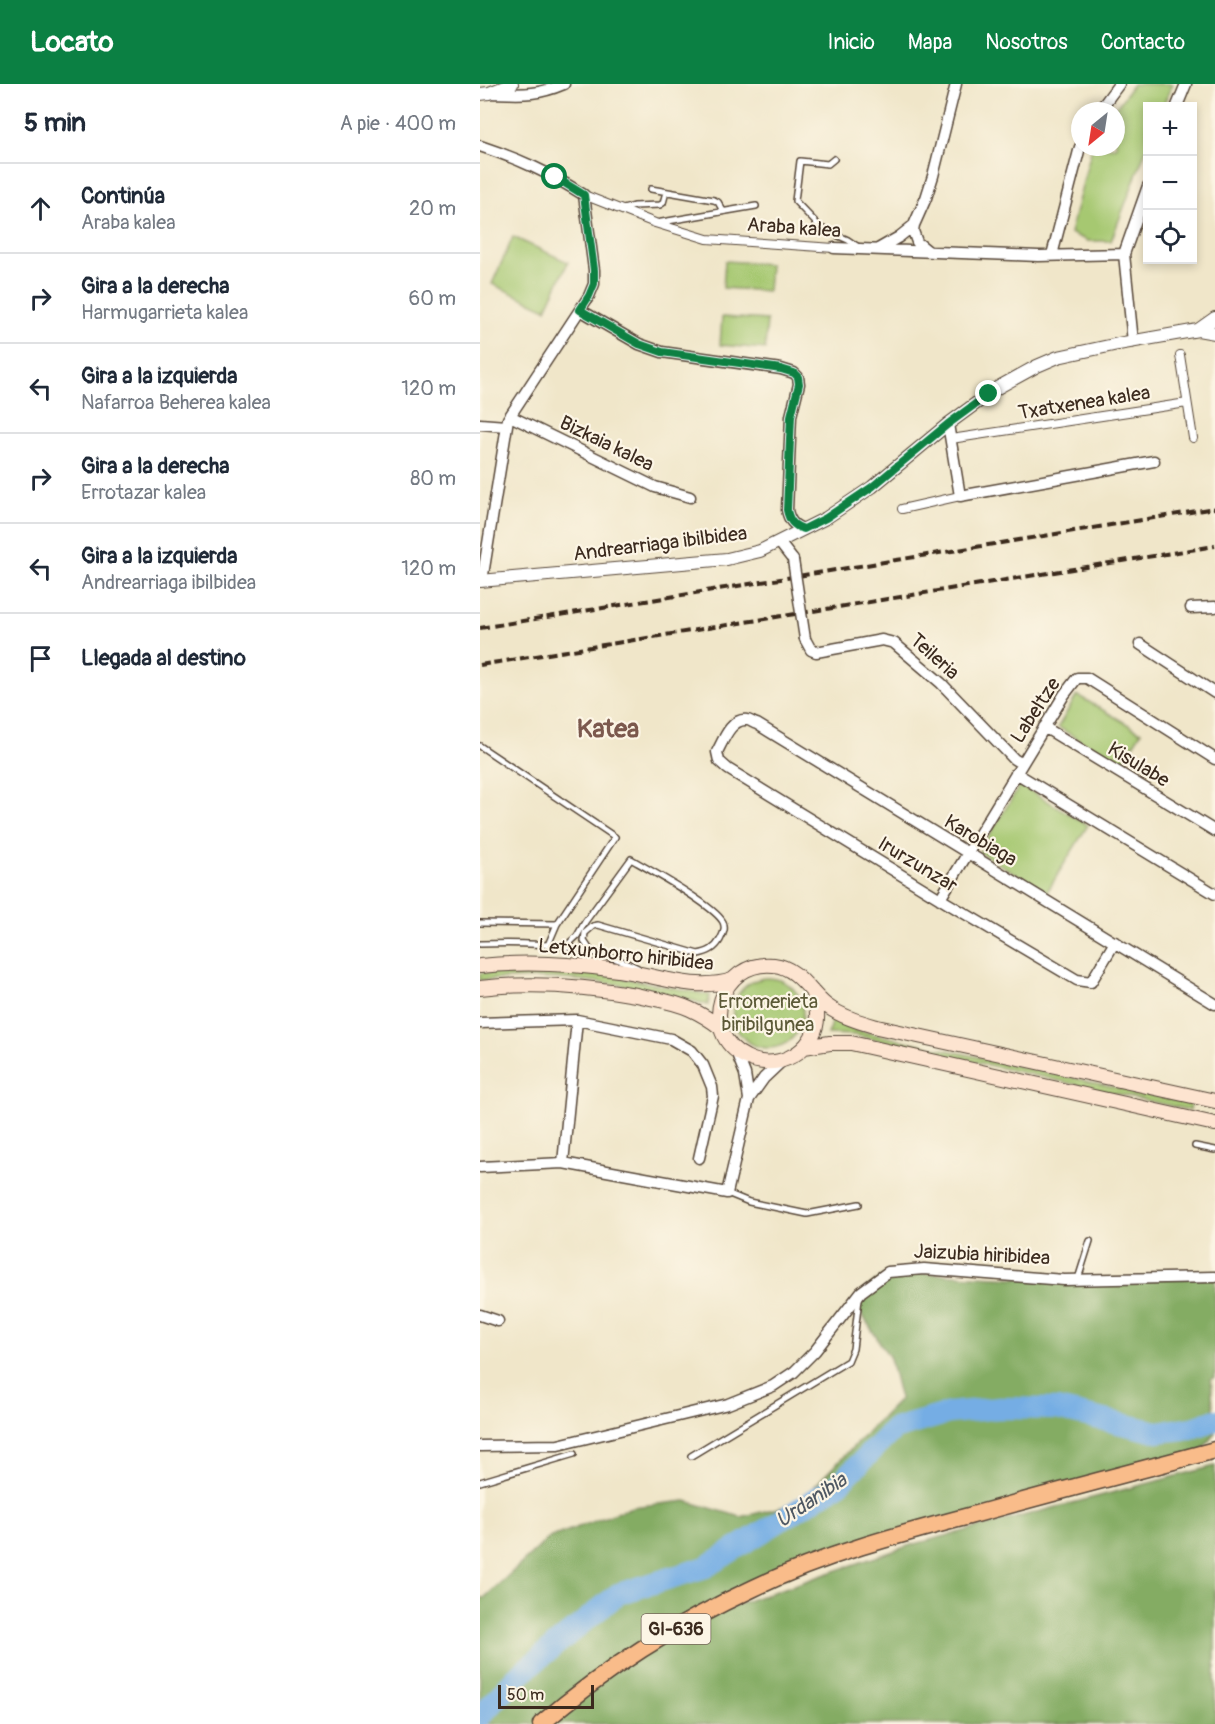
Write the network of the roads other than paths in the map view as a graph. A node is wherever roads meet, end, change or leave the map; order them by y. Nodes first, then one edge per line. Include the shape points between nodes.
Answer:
1 (512, 84) edge
2 (564, 84) edge
3 (956, 84) edge
4 (1119, 84) edge
5 (1186, 84) edge
6 (484, 93) edge
7 (1106, 102) edge
8 (1179, 102) edge
9 (480, 146) edge
10 (1078, 156) edge
11 (834, 159) dead end
12 (651, 189) dead end
13 (666, 192) junction
14 (584, 195) junction
15 (1143, 201) edge
16 (756, 206) dead end
17 (621, 210) junction
18 (723, 211) junction
19 (655, 223) junction
20 (914, 225) junction
21 (834, 248) joint
22 (860, 249) junction
23 (878, 249) junction
24 (928, 251) junction
25 (1125, 254) junction
26 (1052, 255) junction
27 (580, 310) junction
28 (1215, 318) edge
29 (1198, 330) junction
30 (1215, 333) edge
31 (1133, 342) junction
32 (1180, 355) dead end
33 (1187, 403) junction
34 (508, 421) junction
35 (480, 424) edge
36 (948, 424) junction
37 (1193, 438) dead end
38 (951, 439) junction
39 (1154, 461) dead end
40 (960, 496) junction
41 (690, 497) dead end
42 (902, 509) dead end
43 (804, 529) junction
44 (779, 542) junction
45 (481, 581) edge
46 (1215, 607) edge
47 (1191, 608) dead end
48 (1140, 644) dead end
49 (1215, 693) edge
50 (1044, 727) junction
51 (729, 731) joint
52 (480, 746) edge
53 (1215, 759) edge
54 (1019, 768) junction
55 (1215, 831) edge
56 (968, 853) junction
57 (1215, 894) edge
58 (940, 899) junction
59 (480, 923) edge
60 (556, 924) junction
61 (1115, 942) junction
62 (480, 944) edge
63 (548, 945) junction
64 (565, 947) junction
65 (592, 953) junction
66 (480, 966) edge
67 (655, 976) junction
68 (732, 980) junction
69 (480, 988) edge
70 (812, 991) junction
71 (1215, 1004) edge
72 (577, 1020) junction
73 (480, 1023) edge
74 (721, 1028) junction
75 (804, 1047) junction
76 (735, 1049) junction
77 (782, 1061) junction
78 (750, 1099) junction
79 (1215, 1101) edge
80 (1215, 1124) edge
81 (1195, 1146) dead end
82 (1215, 1150) edge
83 (699, 1158) dead end
84 (563, 1164) junction
85 (480, 1167) edge
86 (727, 1193) junction
87 (859, 1204) dead end
88 (1090, 1240) dead end
89 (1215, 1277) edge
90 (1078, 1280) junction
91 (861, 1292) junction
92 (480, 1315) edge
93 (498, 1321) dead end
94 (480, 1446) edge
95 (1215, 1450) edge
96 (574, 1454) dead end
97 (1198, 1455) junction
98 (691, 1456) dead end
99 (1215, 1459) edge
100 (480, 1482) edge
101 (541, 1724) edge

1 - 6 street
2 - 6 street via 530,94
3 - 20 street via 933,176
4 - 7 street
5 - 8 street
9 - 14 street, Araba kalea via 520,160
10 - 26 street
11 - 22 lane via 828,164 800,161 795,201 821,228
12 - 13 lane
13 - 17 lane via 660,205
13 - 18 lane via 714,200
14 - 17 street, Araba kalea
14 - 27 street via 594,284
15 - 25 street
16 - 18 lane
17 - 19 street, Araba kalea
18 - 19 lane
19 - 21 street, Araba kalea via 707,239
20 - 23 street
20 - 24 street via 917,242
21 - 22 street, Araba kalea
22 - 23 street, Araba kalea
23 - 24 street, Araba kalea
24 - 26 street, Araba kalea
25 - 26 street, Araba kalea
25 - 31 street
27 - 34 street
27 - 43 street via 639,344 662,352 794,373 799,384 791,416 787,510 789,519
28 - 29 street, Andrearriaga ibilbidea
29 - 30 street, Andrearriaga ibilbidea
29 - 31 street, Andrearriaga ibilbidea
31 - 36 street, Andrearriaga ibilbidea via 1080,351 1036,366 997,388
32 - 33 street
33 - 37 street
33 - 38 street, Txatxenea kalea
34 - 35 street, Bizkaia kalea
34 - 41 street, Bizkaia kalea via 655,487
34 - 45 street
36 - 38 street
36 - 43 street, Andrearriaga ibilbidea via 872,487
38 - 40 street
39 - 40 street
40 - 42 street
43 - 44 street, Andrearriaga ibilbidea
44 - 45 street, Andrearriaga ibilbidea via 727,559
44 - 54 street, Teileria, bridge via 793,560 805,639 811,650 882,640 894,643 941,683
46 - 47 street
48 - 49 street
50 - 53 street, Labeltze via 1071,684 1077,678 1087,678
50 - 54 street, Labeltze
50 - 55 street, Kisulabe
51 - 56 street, Karobiaga via 738,721 756,724
51 - 58 street, Irurzunzar via 717,752 719,762
52 - 60 lane via 615,837
54 - 56 street, Labeltze
54 - 57 street, Teileria
56 - 58 street, Labeltze
56 - 61 street, Karobiaga
58 - 61 street, Irurzunzar via 1077,980 1091,982
59 - 60 lane
60 - 63 lane
61 - 71 street, Karobiaga
62 - 63 lane
63 - 64 lane
64 - 65 lane
64 - 65 lane via 631,859 716,912 723,923 719,943 707,953 698,954 593,926 585,933 584,941
65 - 67 lane
66 - 67 main road, Letxunborro hiribidea via 576,965
67 - 68 main road, Letxunborro hiribidea via 702,985
68 - 70 main road via 748,968 776,965 791,970
68 - 74 main road via 720,1003
69 - 74 main road, Letxunborro hiribidea via 519,985 617,992 676,1004
70 - 75 main road via 816,1026
70 - 79 main road via 840,1014 878,1027
72 - 73 street
72 - 83 street via 671,1039 692,1051 703,1065 713,1096
72 - 84 street
74 - 76 main road
75 - 77 main road
75 - 80 main road via 837,1042 859,1045
76 - 77 main road via 757,1061
76 - 78 street
77 - 78 street
78 - 86 street
81 - 82 lane
84 - 85 street
84 - 86 street
86 - 87 lane via 749,1202 807,1214
88 - 90 lane
89 - 90 street, Jaizubia hiribidea
90 - 91 street, Jaizubia hiribidea via 924,1269 888,1272
91 - 94 street, Jaizubia hiribidea via 815,1351 773,1386 728,1404 558,1444
91 - 98 lane via 848,1361
92 - 93 street
95 - 97 main road, GI-636
96 - 100 lane
97 - 99 main road
97 - 101 main road, GI-636 via 825,1558 692,1620 615,1667

